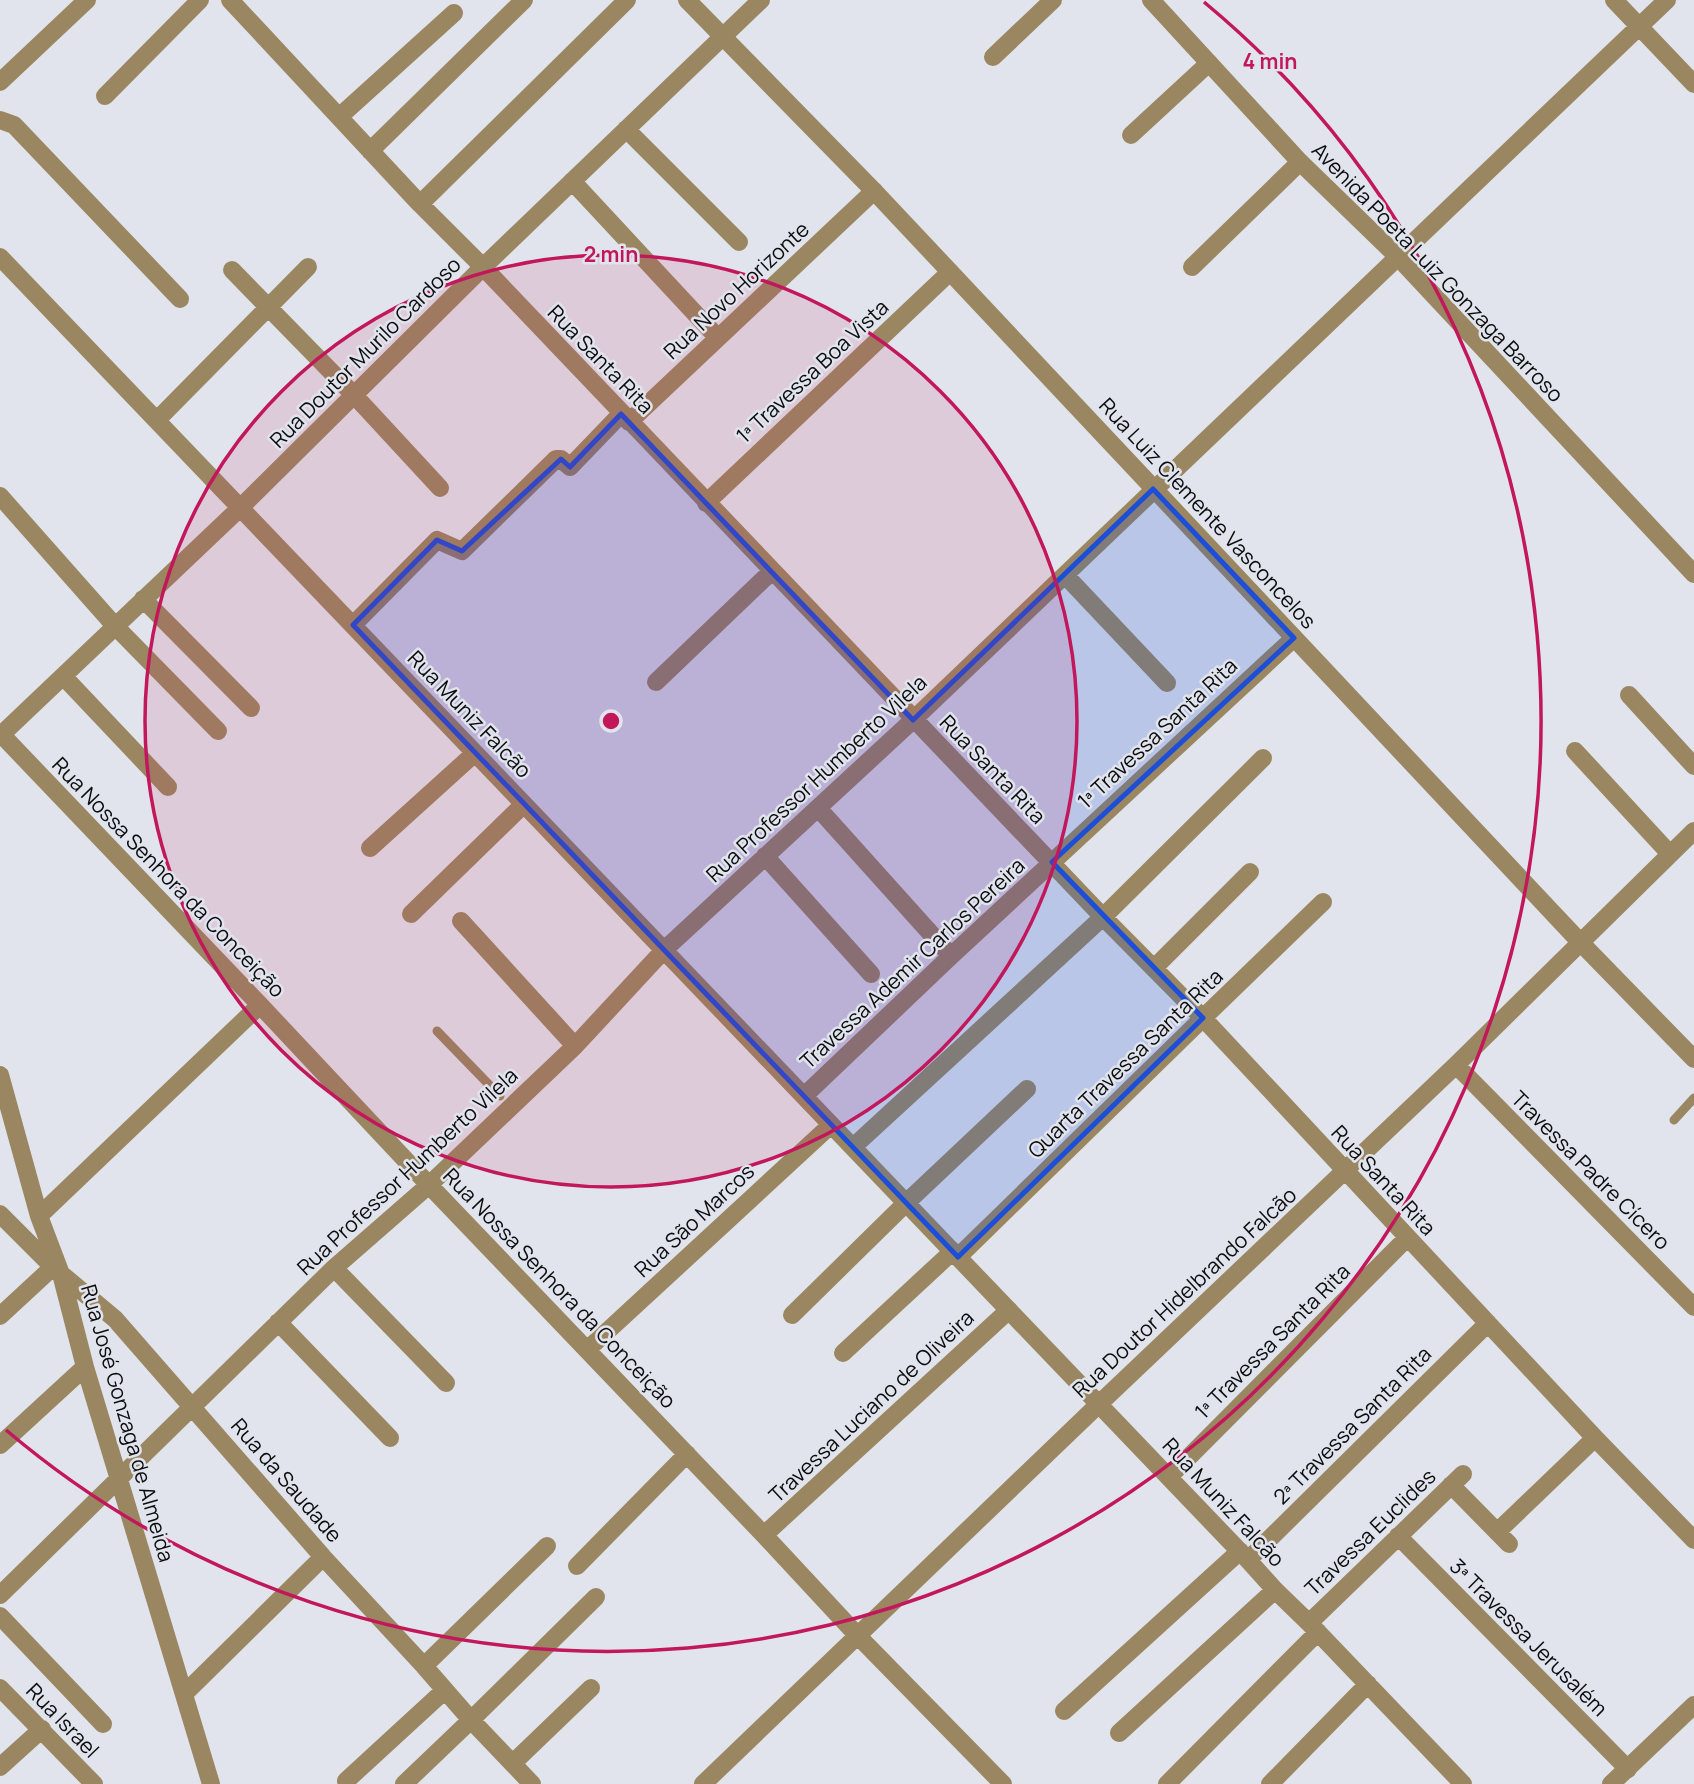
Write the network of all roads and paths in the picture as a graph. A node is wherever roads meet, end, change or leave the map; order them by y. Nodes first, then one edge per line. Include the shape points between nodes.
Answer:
1 (87, 0) edge
2 (200, 0) edge
3 (230, 0) edge
4 (524, 0) edge
5 (627, 0) edge
6 (687, 0) edge
7 (761, 0) edge
8 (1053, 0) edge
9 (1151, 0) edge
10 (1614, 0) edge
11 (1667, 0) edge
12 (454, 13) dead end
13 (1640, 26) junction
14 (722, 36) junction
15 (993, 57) dead end
16 (1209, 63) junction
17 (0, 82) edge
18 (1694, 84) edge
19 (104, 96) dead end
20 (340, 117) junction
21 (0, 120) edge
22 (626, 130) junction
23 (1131, 135) dead end
24 (370, 151) junction
25 (1300, 162) junction
26 (572, 181) junction
27 (874, 191) junction
28 (420, 204) junction
29 (739, 242) dead end
30 (0, 257) edge
31 (1398, 257) junction
32 (308, 267) dead end
33 (483, 267) junction
34 (1192, 267) dead end
35 (232, 270) dead end
36 (950, 272) junction
37 (180, 299) dead end
38 (270, 307) junction
39 (718, 338) junction
40 (354, 395) junction
41 (625, 418) junction
42 (157, 420) junction
43 (440, 488) dead end
44 (1153, 489) junction
45 (0, 496) edge
46 (706, 503) junction
47 (240, 508) junction
48 (772, 571) junction
49 (1694, 574) edge
50 (1065, 575) junction
51 (143, 599) junction
52 (115, 625) junction
53 (353, 625) junction
54 (1294, 638) junction
55 (63, 676) junction
56 (656, 682) dead end
57 (1167, 683) dead end
58 (1629, 695) dead end
59 (251, 708) dead end
60 (913, 720) junction
61 (218, 731) dead end
62 (1, 735) edge
63 (1575, 751) dead end
64 (475, 753) junction
65 (1263, 758) dead end
66 (1694, 766) edge
67 (168, 787) dead end
68 (524, 804) junction
69 (818, 808) junction
70 (1694, 831) edge
71 (370, 848) dead end
72 (1670, 854) junction
73 (765, 856) junction
74 (1052, 862) junction
75 (1250, 873) dead end
76 (1324, 902) dead end
77 (411, 914) dead end
78 (1103, 917) junction
79 (461, 921) dead end
80 (1581, 943) junction
81 (664, 950) junction
82 (951, 956) junction
83 (1154, 968) junction
84 (871, 974) dead end
85 (260, 1005) junction
86 (1203, 1018) junction
87 (437, 1031) dead end
88 (575, 1046) junction
89 (1694, 1059) edge
90 (1456, 1065) junction
91 (0, 1075) edge
92 (1027, 1089) dead end
93 (804, 1096) junction
94 (1694, 1098) edge
95 (505, 1101) junction
96 (1674, 1120) dead end
97 (831, 1125) junction
98 (853, 1147) junction
99 (1345, 1171) junction
100 (429, 1185) junction
101 (906, 1203) junction
102 (0, 1215) edge
103 (40, 1216) junction
104 (1407, 1238) junction
105 (956, 1254) junction
106 (334, 1268) junction
107 (57, 1270) junction
108 (1694, 1307) edge
109 (1009, 1310) junction
110 (792, 1315) dead end
111 (0, 1316) edge
112 (278, 1322) junction
113 (1488, 1323) junction
114 (587, 1349) junction
115 (843, 1353) dead end
116 (85, 1367) junction
117 (446, 1383) dead end
118 (1099, 1404) junction
119 (193, 1408) junction
120 (390, 1438) dead end
121 (1595, 1438) junction
122 (0, 1445) edge
123 (687, 1454) junction
124 (1169, 1477) junction
125 (119, 1479) junction
126 (764, 1535) junction
127 (1398, 1536) junction
128 (1694, 1540) edge
129 (547, 1546) dead end
130 (1244, 1555) junction
131 (323, 1557) junction
132 (577, 1566) dead end
133 (1275, 1590) junction
134 (0, 1595) edge
135 (596, 1597) dead end
136 (0, 1616) edge
137 (1313, 1628) junction
138 (857, 1635) junction
139 (424, 1666) junction
140 (1368, 1685) junction
141 (0, 1688) edge
142 (591, 1688) dead end
143 (445, 1690) junction
144 (184, 1694) junction
145 (1694, 1705) edge
146 (1064, 1711) dead end
147 (471, 1720) junction
148 (103, 1724) dead end
149 (42, 1730) junction
150 (1119, 1733) dead end
151 (513, 1763) junction
152 (0, 1767) edge
153 (1628, 1769) junction
154 (346, 1781) dead end
155 (526, 1782) edge
156 (1001, 1783) edge
157 (94, 1784) edge
158 (211, 1784) edge
159 (404, 1784) edge
160 (703, 1784) edge
161 (1167, 1784) edge
162 (1270, 1784) edge
163 (1463, 1784) edge
164 (1611, 1784) edge

1 - 17 street
2 - 19 street
3 - 20 street, Rua Santa Rita
4 - 24 street
5 - 28 street
6 - 14 street, Rua Luiz Clemente Vasconcelos
7 - 14 street, Rua Doutor Murilo Cardoso
8 - 15 street
9 - 16 street, Avenida Poeta Luiz Gonzaga Barroso
10 - 13 street
11 - 13 street, Rua Professor Humberto Vilela
12 - 20 street
13 - 18 street
13 - 31 street, Rua Professor Humberto Vilela
14 - 22 street, Rua Doutor Murilo Cardoso
14 - 27 street, Rua Luiz Clemente Vasconcelos
16 - 23 street
16 - 25 street, Avenida Poeta Luiz Gonzaga Barroso
20 - 24 street, Rua Santa Rita
21 - 37 street via 14,125
22 - 26 street, Rua Doutor Murilo Cardoso
22 - 29 street
24 - 28 street, Rua Santa Rita
25 - 31 street, Avenida Poeta Luiz Gonzaga Barroso
25 - 34 street
26 - 33 street, Rua Doutor Murilo Cardoso
26 - 39 street
27 - 36 street, Rua Luiz Clemente Vasconcelos
27 - 39 street, Rua Novo Horizonte
28 - 33 street, Rua Santa Rita
30 - 42 street, Rua Muniz Falcão
31 - 44 street, Rua Professor Humberto Vilela
31 - 49 street, Avenida Poeta Luiz Gonzaga Barroso
32 - 38 street
33 - 40 street, Rua Doutor Murilo Cardoso
33 - 41 street, Rua Santa Rita
35 - 38 street
36 - 44 street, Rua Luiz Clemente Vasconcelos
36 - 46 street, 1ª Travessa Boa Vista
38 - 40 street
38 - 42 street
39 - 41 street, Rua Novo Horizonte
40 - 43 street
40 - 47 street, Rua Doutor Murilo Cardoso
41 - 46 street, Rua Santa Rita
41 - 53 street, Rua Novo Horizonte via 570,467 556,459 461,551 437,540
42 - 47 street, Rua Muniz Falcão
44 - 50 street, Rua Professor Humberto Vilela
44 - 54 street, Rua Luiz Clemente Vasconcelos
45 - 52 street
46 - 48 street, Rua Santa Rita
47 - 51 street, Rua Doutor Murilo Cardoso
47 - 53 street, Rua Muniz Falcão
48 - 56 street
48 - 60 street, Rua Santa Rita
50 - 57 street
50 - 60 street, Rua Professor Humberto Vilela
51 - 52 street, Rua Doutor Murilo Cardoso
51 - 59 street
52 - 55 street, Rua Doutor Murilo Cardoso
52 - 61 street
53 - 64 street, Rua Muniz Falcão
54 - 74 street, 1ª Travessa Santa Rita
54 - 80 street, Rua Luiz Clemente Vasconcelos
55 - 62 street, Rua Doutor Murilo Cardoso
55 - 67 street
58 - 66 street
60 - 69 street, Rua Professor Humberto Vilela
60 - 74 street, Rua Santa Rita
62 - 85 street, Rua Nossa Senhora da Conceição
63 - 72 street
64 - 68 street, Rua Muniz Falcão
64 - 71 street
65 - 78 street
68 - 77 street
68 - 81 street, Rua Muniz Falcão
69 - 73 street, Rua Professor Humberto Vilela
69 - 82 street
70 - 72 street, Rua Doutor Hidelbrando Falcão
72 - 80 street, Rua Doutor Hidelbrando Falcão
73 - 81 street, Rua Professor Humberto Vilela
73 - 84 street
74 - 78 street, Rua Santa Rita
74 - 82 street, Travessa Ademir Carlos Pereira
75 - 83 street
76 - 86 street, Quarta Travessa Santa Rita
78 - 83 street, Rua Santa Rita
78 - 98 street
79 - 88 street
80 - 89 street, Rua Luiz Clemente Vasconcelos
80 - 90 street, Rua Doutor Hidelbrando Falcão
81 - 88 street, Rua Professor Humberto Vilela
81 - 93 street, Rua Muniz Falcão
82 - 93 street, Travessa Ademir Carlos Pereira
83 - 86 street, Rua Santa Rita
85 - 100 street, Rua Nossa Senhora da Conceição
85 - 103 street
86 - 99 street, Rua Santa Rita
86 - 105 street, Quarta Travessa Santa Rita
87 - 95 lane
88 - 95 street, Rua Professor Humberto Vilela
90 - 99 street, Rua Doutor Hidelbrando Falcão
90 - 108 street, Travessa Padre Cícero
91 - 103 street, Rua José Gonzaga de Almeida
92 - 101 street
93 - 97 street, Rua Muniz Falcão
94 - 96 lane
95 - 100 street, Rua Professor Humberto Vilela
97 - 98 street, Rua Muniz Falcão
97 - 114 street, Rua São Marcos
98 - 101 street, Rua Muniz Falcão
99 - 104 street, Rua Santa Rita
99 - 118 street, Rua Doutor Hidelbrando Falcão
100 - 106 street, Rua Professor Humberto Vilela
100 - 114 street, Rua Nossa Senhora da Conceição
101 - 105 street, Rua Muniz Falcão
101 - 110 street
102 - 107 street, Rua da Saudade
103 - 107 street, Rua José Gonzaga de Almeida
104 - 113 street, Rua Santa Rita
104 - 124 street, 1ª Travessa Santa Rita
105 - 109 street, Rua Muniz Falcão
105 - 115 street
106 - 112 street, Rua Professor Humberto Vilela
106 - 117 street
107 - 111 street
107 - 116 street, Rua José Gonzaga de Almeida
107 - 119 street, Rua da Saudade via 115,1319
109 - 118 street, Rua Muniz Falcão
109 - 126 street, Travessa Luciano de Oliveira
112 - 119 street, Rua Professor Humberto Vilela
112 - 120 street
113 - 121 street, Rua Santa Rita
113 - 130 street, 2ª Travessa Santa Rita
114 - 123 street, Rua Nossa Senhora da Conceição
116 - 122 street
116 - 125 street, Rua José Gonzaga de Almeida
118 - 124 street, Rua Muniz Falcão
118 - 138 street, Rua Doutor Hidelbrando Falcão
119 - 125 street, Rua Professor Humberto Vilela
119 - 131 street, Rua da Saudade
121 - 127 street, Travessa Euclides via 1503,1538 1457,1480
121 - 128 street, Rua Santa Rita
123 - 126 street, Rua Nossa Senhora da Conceição
123 - 132 street
124 - 130 street, Rua Muniz Falcão
125 - 134 street, Rua Professor Humberto Vilela
125 - 144 street, Rua José Gonzaga de Almeida
126 - 138 street, Rua Nossa Senhora da Conceição
127 - 137 street, Travessa Euclides
127 - 153 street, 3ª Travessa Jerusalém
129 - 139 street
130 - 133 street, Rua Muniz Falcão
130 - 146 street, 2ª Travessa Santa Rita
131 - 139 street, Rua da Saudade
131 - 144 street
133 - 137 street, Rua Muniz Falcão
133 - 150 street
135 - 147 street
136 - 148 street
137 - 140 street, Rua Muniz Falcão
137 - 161 street, Travessa Euclides
138 - 156 street, Rua Nossa Senhora da Conceição
138 - 160 street, Rua Doutor Hidelbrando Falcão
139 - 143 street, Rua da Saudade
140 - 162 street
140 - 163 street, Rua Muniz Falcão
141 - 149 street, Rua Israel
142 - 151 street
143 - 147 street, Rua da Saudade
143 - 154 street
144 - 158 street, Rua José Gonzaga de Almeida
145 - 153 street
147 - 151 street, Rua da Saudade
147 - 159 street
149 - 152 street
149 - 157 street, Rua Israel
151 - 155 street, Rua da Saudade
153 - 164 street

